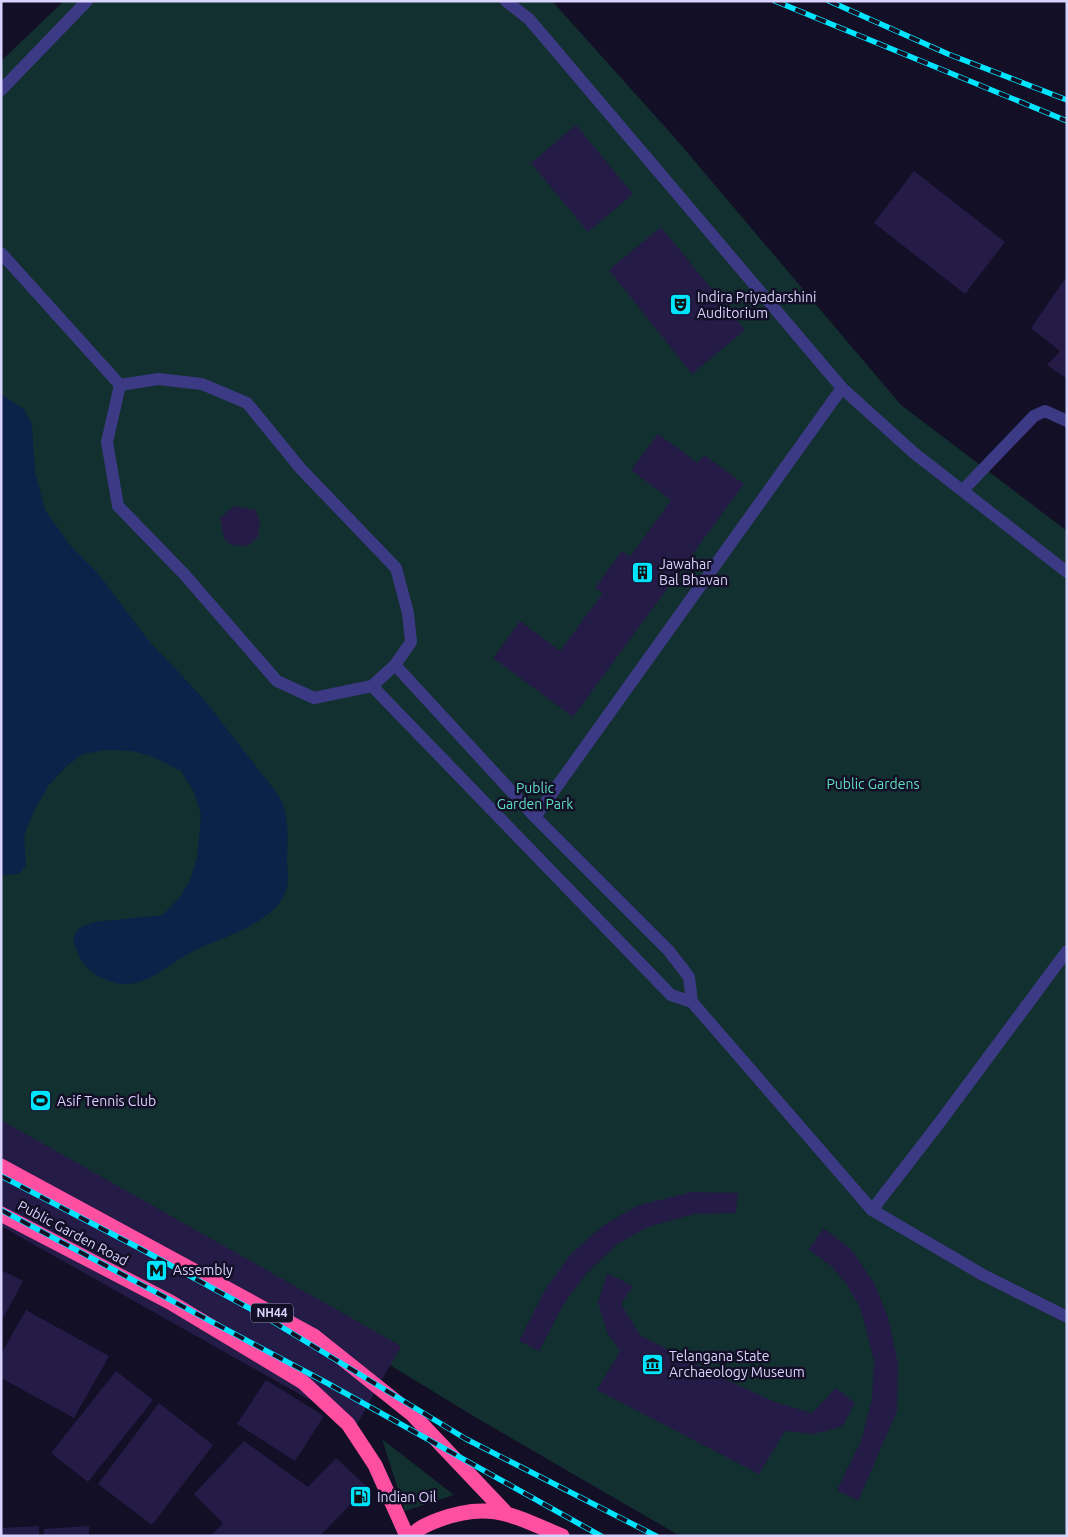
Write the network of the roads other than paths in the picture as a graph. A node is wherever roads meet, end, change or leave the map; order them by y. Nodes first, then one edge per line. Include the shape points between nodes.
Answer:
1 (87, 1) edge
2 (506, 1) edge
3 (1, 90) edge
4 (1, 253) edge
5 (120, 385) junction
6 (842, 388) junction
7 (1067, 421) edge
8 (963, 490) junction
9 (1067, 572) edge
10 (395, 665) junction
11 (372, 686) junction
12 (535, 817) junction
13 (1067, 951) edge
14 (692, 1002) junction
15 (1, 1166) edge
16 (872, 1210) junction
17 (1, 1214) edge
18 (1067, 1317) edge
19 (505, 1512) junction
20 (554, 1534) edge
21 (407, 1536) edge
22 (412, 1536) edge

1 - 3 lane
2 - 6 lane via 529,19
4 - 5 lane
5 - 10 lane via 158,379 202,384 247,403 301,469 396,568 408,613 411,642
5 - 11 lane via 108,442 118,506 184,574 277,681 314,698
6 - 8 lane via 914,453
6 - 12 lane
7 - 8 lane via 1045,411 1034,416
8 - 9 lane
10 - 11 lane
10 - 12 lane
11 - 14 lane via 671,995
12 - 14 lane via 669,951 689,977
13 - 16 lane
14 - 16 lane
15 - 19 highway, NH44 via 314,1336 413,1415
16 - 18 lane via 983,1275
17 - 21 highway, Public Garden Road via 170,1302 303,1382 348,1424 376,1465
19 - 20 highway, NH44
19 - 22 highway, NH44 via 461,1512 418,1528

